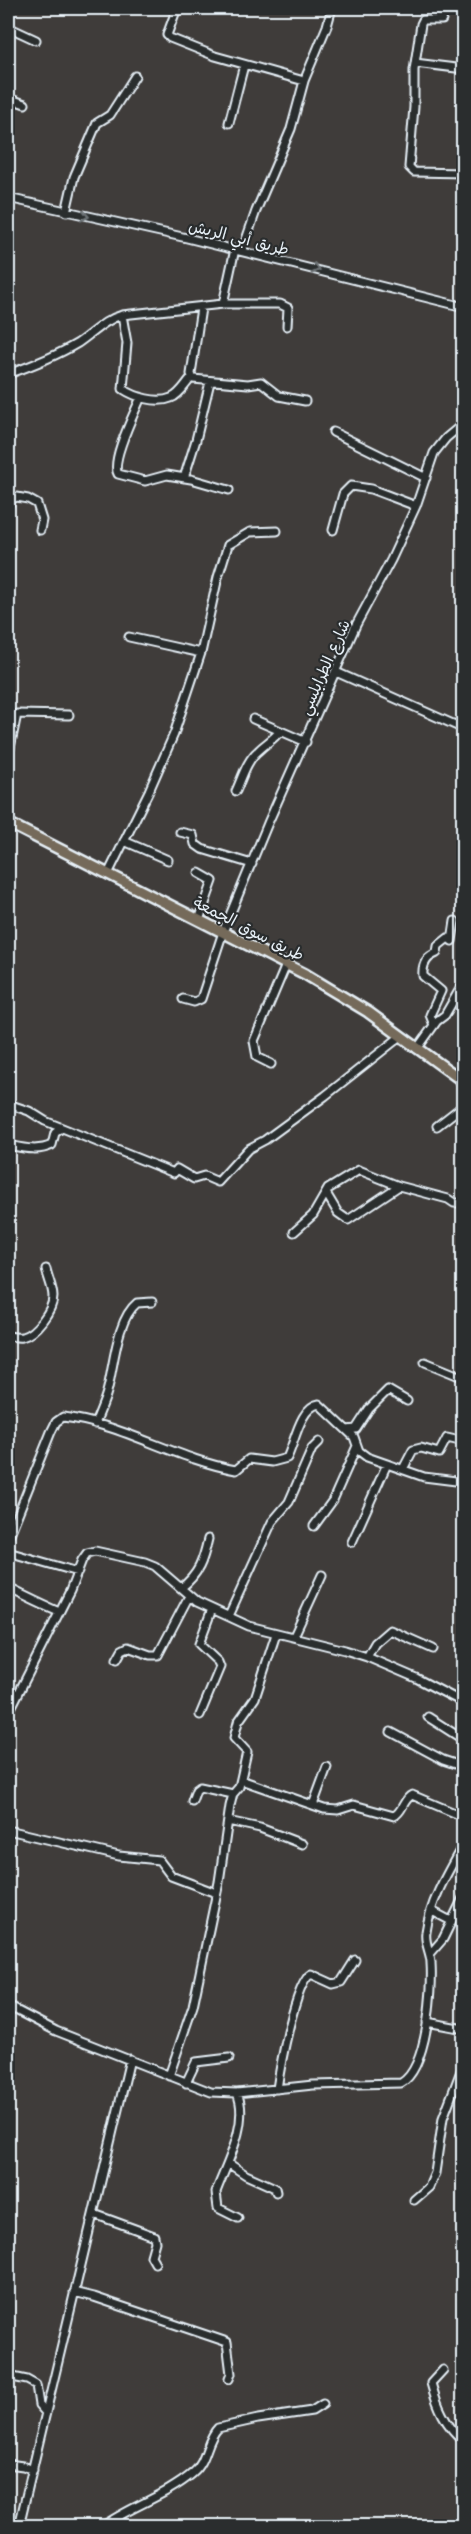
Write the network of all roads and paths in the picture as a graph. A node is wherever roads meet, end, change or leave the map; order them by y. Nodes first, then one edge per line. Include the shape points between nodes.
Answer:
1 (177, 8) edge
2 (332, 8) edge
3 (446, 8) edge
4 (8, 27) edge
5 (36, 40) dead end
6 (416, 63) junction
7 (244, 65) junction
8 (464, 69) edge
9 (135, 76) dead end
10 (304, 81) junction
11 (8, 98) edge
12 (25, 104) dead end
13 (228, 123) dead end
14 (464, 173) edge
15 (8, 198) edge
16 (66, 212) junction
17 (238, 250) junction
18 (223, 304) junction
19 (464, 307) edge
20 (201, 308) junction
21 (122, 315) junction
22 (287, 326) dead end
23 (8, 374) edge
24 (192, 376) junction
25 (210, 382) junction
26 (141, 397) junction
27 (304, 401) dead end
28 (464, 423) edge
29 (333, 432) dead end
30 (184, 478) junction
31 (426, 478) junction
32 (230, 490) dead end
33 (416, 506) junction
34 (8, 507) edge
35 (40, 530) dead end
36 (333, 530) dead end
37 (277, 531) dead end
38 (129, 637) dead end
39 (201, 652) junction
40 (336, 672) junction
41 (69, 715) dead end
42 (464, 716) edge
43 (253, 719) dead end
44 (460, 727) edge
45 (280, 731) junction
46 (306, 742) junction
47 (8, 758) edge
48 (236, 791) dead end
49 (8, 823) edge
50 (180, 832) dead end
51 (123, 841) junction
52 (168, 860) dead end
53 (252, 864) junction
54 (199, 873) dead end
55 (108, 874) junction
56 (199, 920) junction
57 (455, 921) dead end
58 (223, 932) junction
59 (286, 965) junction
60 (464, 982) edge
61 (183, 999) dead end
62 (434, 1025) junction
63 (401, 1036) junction
64 (417, 1049) junction
65 (271, 1064) dead end
66 (464, 1082) edge
67 (8, 1104) edge
68 (464, 1105) edge
69 (437, 1126) dead end
70 (62, 1128) junction
71 (8, 1145) edge
72 (399, 1186) junction
73 (326, 1193) junction
74 (464, 1203) edge
75 (294, 1232) dead end
76 (46, 1269) dead end
77 (152, 1302) dead end
78 (8, 1336) edge
79 (424, 1362) dead end
80 (464, 1378) edge
81 (407, 1401) dead end
82 (95, 1424) junction
83 (347, 1430) junction
84 (319, 1442) dead end
85 (464, 1442) edge
86 (357, 1446) junction
87 (387, 1464) junction
88 (403, 1469) junction
89 (462, 1479) edge
90 (314, 1526) dead end
91 (8, 1539) edge
92 (208, 1539) dead end
93 (352, 1542) dead end
94 (8, 1552) edge
95 (78, 1572) junction
96 (322, 1575) dead end
97 (8, 1588) edge
98 (181, 1588) junction
99 (189, 1596) junction
100 (212, 1609) junction
101 (59, 1612) junction
102 (229, 1616) junction
103 (276, 1634) junction
104 (294, 1636) junction
105 (433, 1649) dead end
106 (367, 1657) junction
107 (117, 1659) dead end
108 (464, 1703) edge
109 (8, 1714) edge
110 (200, 1715) dead end
111 (428, 1717) dead end
112 (392, 1732) dead end
113 (464, 1740) edge
114 (327, 1767) dead end
115 (464, 1767) edge
116 (241, 1780) junction
117 (233, 1794) junction
118 (192, 1801) dead end
119 (313, 1805) junction
120 (464, 1816) edge
121 (228, 1821) junction
122 (8, 1830) edge
123 (464, 1843) edge
124 (302, 1844) dead end
125 (216, 1893) junction
126 (464, 1896) edge
127 (432, 1911) junction
128 (452, 1921) junction
129 (430, 1954) junction
130 (355, 1960) dead end
131 (8, 2006) edge
132 (427, 2022) junction
133 (464, 2029) edge
134 (229, 2058) dead end
135 (130, 2059) junction
136 (464, 2063) edge
137 (169, 2076) junction
138 (186, 2083) junction
139 (277, 2089) junction
140 (237, 2093) junction
141 (228, 2163) junction
142 (276, 2192) dead end
143 (414, 2200) dead end
144 (94, 2214) junction
145 (238, 2218) dead end
146 (155, 2263) dead end
147 (74, 2292) junction
148 (443, 2370) dead end
149 (8, 2376) edge
150 (229, 2379) dead end
151 (323, 2404) dead end
152 (46, 2413) junction
153 (464, 2441) edge
154 (8, 2464) edge
155 (33, 2470) junction
156 (19, 2526) edge
157 (103, 2526) edge

1 - 7 street via 167,35 170,38
2 - 10 street
3 - 6 street via 442,20 421,21
4 - 5 street
6 - 8 street
6 - 14 street via 409,167 414,172
7 - 10 street
7 - 13 street
9 - 16 street via 110,115 97,123 74,177
10 - 17 street via 293,123
11 - 12 street
15 - 16 street, طريق أبي الريش
16 -> 17 street, طريق أبي الريش
17 - 18 street
17 -> 19 street, طريق أبي الريش
18 - 20 street
18 - 22 street via 285,305
20 - 21 street
20 - 24 street
21 - 23 street via 109,319 53,356
21 - 26 street via 127,343 122,386
24 - 25 street
24 - 26 street via 172,398 159,401
25 - 27 street via 261,382 279,396
25 - 30 street
26 - 30 street via 115,471 145,481 166,475
28 - 31 street, شارع الطرابلسي via 434,453
29 - 31 street
30 - 32 street
31 - 33 street, شارع الطرابلسي
33 - 36 street via 371,489 351,486 343,494
33 - 40 street, شارع الطرابلسي
34 - 35 street via 17,497 37,504 42,520
37 - 39 street via 249,532 228,545
38 - 39 street
39 - 51 street via 167,752
40 - 44 street
40 - 46 street, شارع الطرابلسي
41 - 47 street via 17,714
42 - 44 street
43 - 45 street
45 - 46 street
45 - 48 street via 251,758
46 - 53 street, شارع الطرابلسي
49 - 55 main road, طريق سوق الجمعة
50 - 53 street via 193,835 195,844 202,849
51 - 52 street
51 - 55 street
53 - 58 street, شارع الطرابلسي
54 - 56 street via 213,881
55 - 56 main road, طريق سوق الجمعة
56 - 58 main road, طريق سوق الجمعة
57 - 62 street via 452,941 448,939 438,946 437,953 429,956 422,967 423,976 441,991 430,1015
58 - 59 main road, طريق سوق الجمعة
58 - 61 street, شارع الطرابلسي via 201,999
59 - 63 main road, طريق سوق الجمعة
59 - 65 street via 254,1046 257,1057
60 - 62 street via 445,1015
62 - 64 street
63 - 64 main road, طريق سوق الجمعة
63 - 70 street via 326,1096 248,1149 218,1182 204,1176 194,1179 177,1169 174,1173
64 - 66 main road, طريق سوق الجمعة
67 - 70 street
68 - 69 street
70 - 71 street via 55,1133 52,1145 39,1150
72 - 73 street via 358,1170 333,1184
72 - 73 street via 348,1220 338,1213
72 - 74 street
73 - 75 street via 313,1215
76 - 78 street via 53,1297 51,1307 27,1335
77 - 82 street via 137,1303 125,1319
79 - 80 street
81 - 83 street via 388,1390 356,1429
82 - 83 street via 236,1470 249,1459 272,1462 286,1458 302,1417 315,1404 323,1406
82 - 91 street via 63,1417 56,1422
83 - 86 street
84 - 102 street via 312,1449 289,1502 272,1522
85 - 88 street via 447,1438 439,1453 413,1450
86 - 87 street via 367,1457
86 - 90 street via 333,1500
87 - 88 street
87 - 93 street
88 - 89 street via 442,1480
92 - 98 street via 203,1562
94 - 95 street
95 - 98 street via 87,1553 104,1551 155,1566
95 - 101 street
96 - 104 street
97 - 101 street
98 - 99 street
99 - 100 street
99 - 107 street via 158,1655 128,1647
100 - 102 street
100 - 110 street via 199,1644 220,1667
101 - 109 street
102 - 103 street
103 - 104 street
103 - 116 street via 255,1698 234,1730 234,1738 247,1752
104 - 106 street
105 - 106 street via 390,1630
106 - 108 street
111 - 113 street
112 - 115 street
114 - 119 street
116 - 117 street
116 - 119 street
117 - 118 street via 200,1787
117 - 121 street
119 - 120 street via 331,1810 354,1805 394,1816 412,1795
121 - 124 street
121 - 125 street
122 - 125 street via 119,1856 159,1860 171,1876
123 - 127 street
125 - 137 street via 193,2006
126 - 128 street
127 - 128 street
127 - 129 street via 426,1932
128 - 129 street
129 - 132 street
130 - 139 street via 341,1982 333,1984 311,1974 306,1977 296,1999
131 - 135 street via 56,2031
132 - 133 street
132 - 139 street via 417,2065 410,2078 401,2083
134 - 138 street via 196,2062
135 - 137 street
135 - 144 street
136 - 143 street via 443,2118 435,2173 429,2187
137 - 138 street
138 - 140 street via 211,2092
139 - 140 street
140 - 141 street via 242,2118
141 - 142 street
141 - 145 street via 216,2192 216,2205
144 - 146 street via 154,2236 151,2256
144 - 147 street
147 - 150 street via 227,2342
147 - 152 street
148 - 153 street via 431,2383 439,2409
149 - 152 street via 36,2385 38,2401
151 - 157 street via 312,2411 218,2428 194,2472
152 - 155 street
154 - 155 street
155 - 156 street

